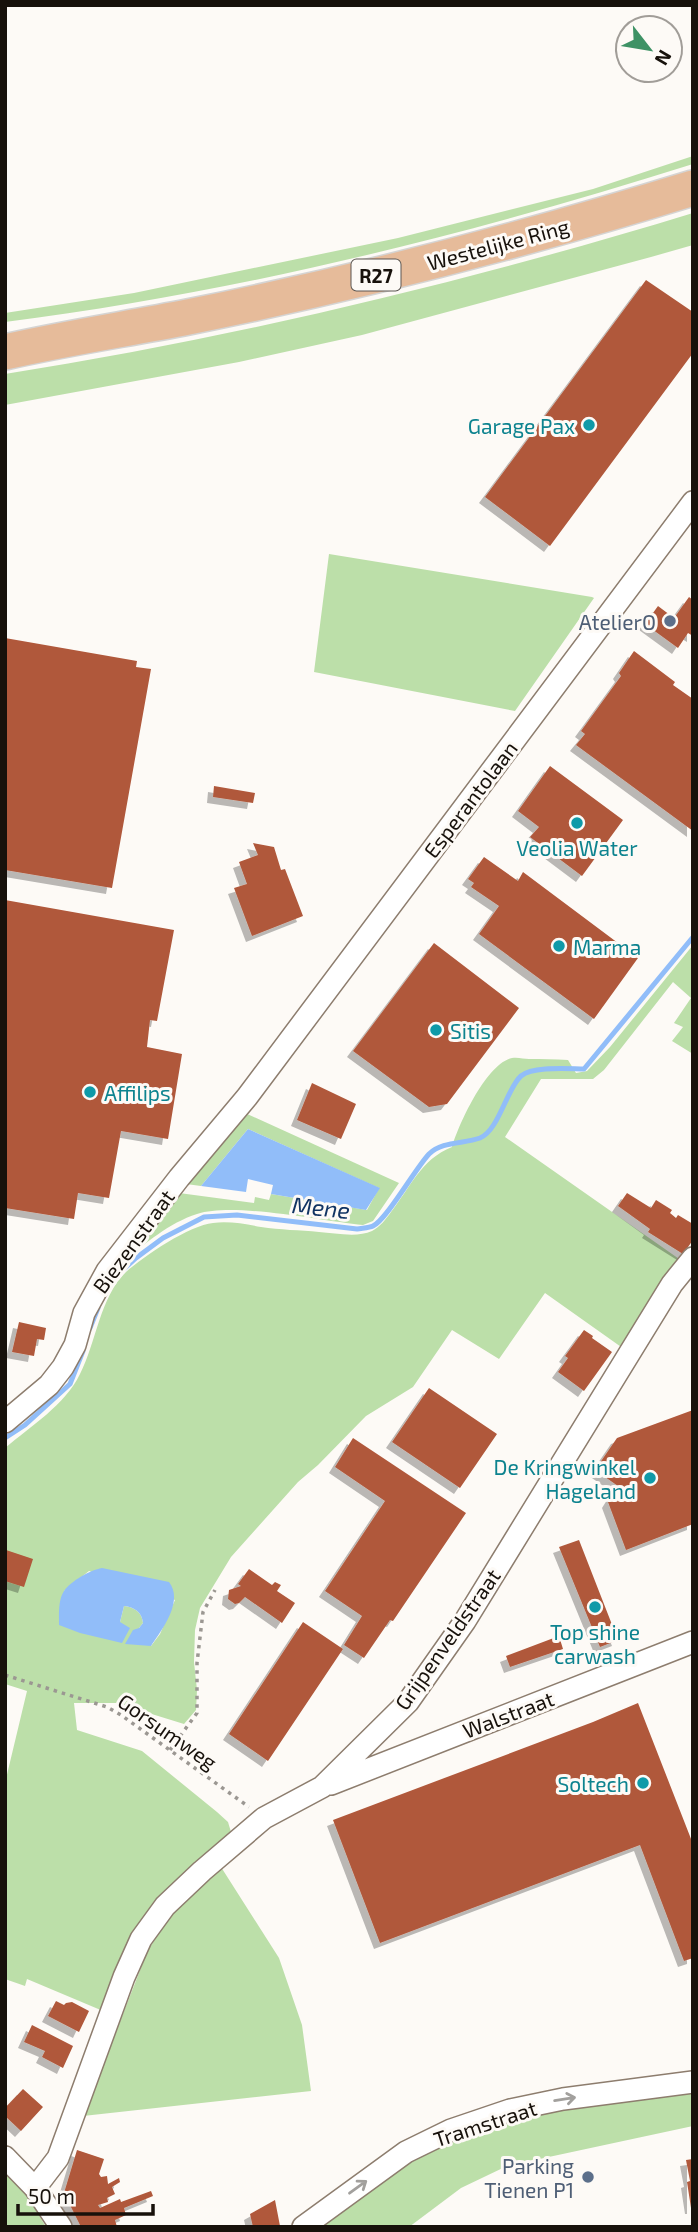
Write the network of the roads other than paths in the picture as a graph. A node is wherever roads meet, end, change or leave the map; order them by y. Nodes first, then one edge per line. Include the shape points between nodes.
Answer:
1 (693, 188) edge
2 (53, 341) junction
3 (5, 344) edge
4 (5, 352) edge
5 (693, 502) edge
6 (247, 1097) joint
7 (693, 1258) edge
8 (5, 1422) edge
9 (693, 1642) edge
10 (322, 1787) junction
11 (693, 2082) edge
12 (5, 2157) edge
13 (35, 2188) junction
14 (61, 2227) edge
15 (303, 2227) edge

1 - 2 main road, Westelijke Ring / R27 via 432,262 188,317
2 - 3 main road, Westelijke Ring / R27
2 - 4 main road, Westelijke Ring / R27
5 - 6 street, Esperantolaan
6 - 8 street, Biezenstraat via 107,1271 84,1313 75,1345 56,1376
7 - 10 street, Grijpenveldstraat via 672,1284 465,1621 408,1702
9 - 10 street, Walstraat
10 - 13 street, Grijpenveldstraat via 264,1818 165,1906 141,1939 58,2158
15 -> 11 street, Tramstraat via 406,2152 451,2130 510,2110 563,2099
12 - 13 street
13 - 14 street

